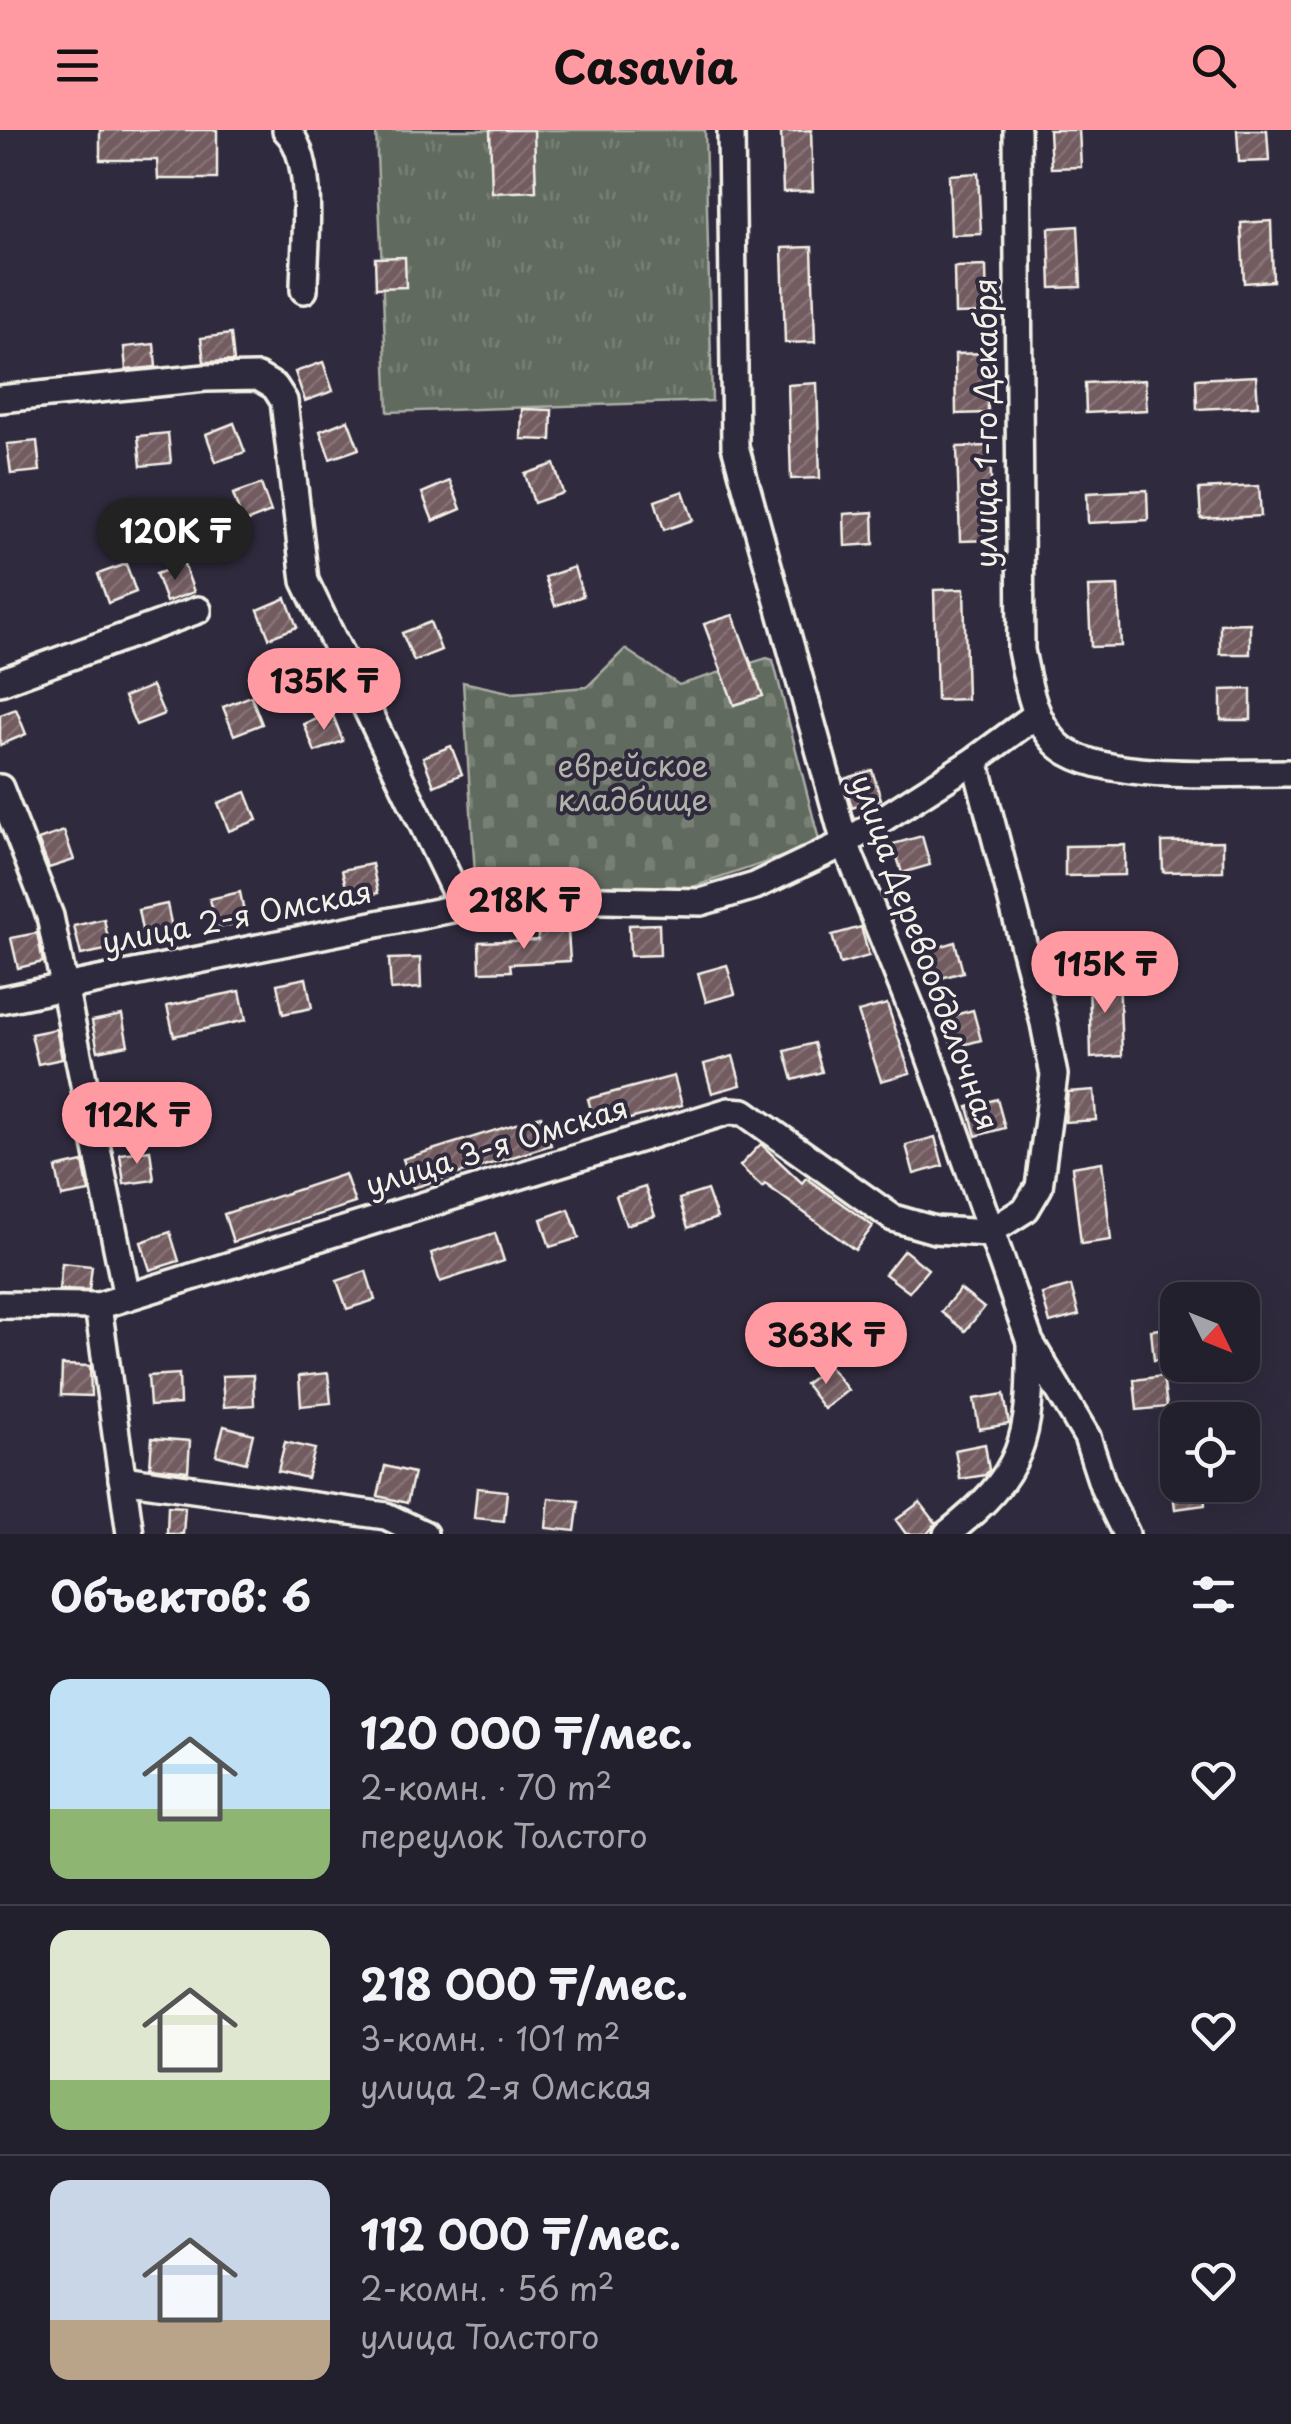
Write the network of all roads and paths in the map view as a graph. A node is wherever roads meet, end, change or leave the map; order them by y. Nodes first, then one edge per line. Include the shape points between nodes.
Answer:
1 (286, 130) edge
2 (731, 130) edge
3 (1016, 130) edge
4 (304, 290) dead end
5 (0, 399) edge
6 (198, 610) dead end
7 (0, 682) edge
8 (1036, 714) junction
9 (976, 760) junction
10 (1291, 773) edge
11 (0, 788) edge
12 (845, 843) junction
13 (462, 906) junction
14 (64, 986) junction
15 (0, 1000) edge
16 (988, 1232) junction
17 (126, 1297) junction
18 (0, 1305) edge
19 (98, 1306) junction
20 (1030, 1342) junction
21 (122, 1479) junction
22 (130, 1534) edge
23 (424, 1534) edge
24 (947, 1534) edge
25 (1126, 1534) edge

1 - 4 street via 304,162
2 - 12 street, улица Деревообделочная via 735,446
3 - 8 street, улица 1-го Декабря via 1021,650
5 - 13 street via 205,378 258,377 275,387 284,401 305,581
6 - 7 street
8 - 9 street, улица 2-я Омская
8 - 10 street via 1058,746 1118,771
9 - 12 street, улица 2-я Омская
9 - 16 street via 1054,1076 1039,1187 1026,1209
11 - 14 street via 50,916
12 - 13 street, улица 2-я Омская via 755,886 702,902 506,898
12 - 16 street, улица Деревообделочная via 922,1034
13 - 14 street, улица 2-я Омская
14 - 15 street, улица 2-я Омская
14 - 17 street
16 - 17 street, улица 3-я Омская via 934,1230 894,1218 744,1112 729,1111
16 - 20 street, улица Деревообделочная
17 - 19 street, улица 3-я Омская
18 - 19 street, улица 3-я Омская
19 - 21 street
20 - 24 street via 1030,1401 1012,1466 990,1500
20 - 25 street, улица Деревообделочная via 1086,1437
21 - 22 street
21 - 23 street via 386,1516

